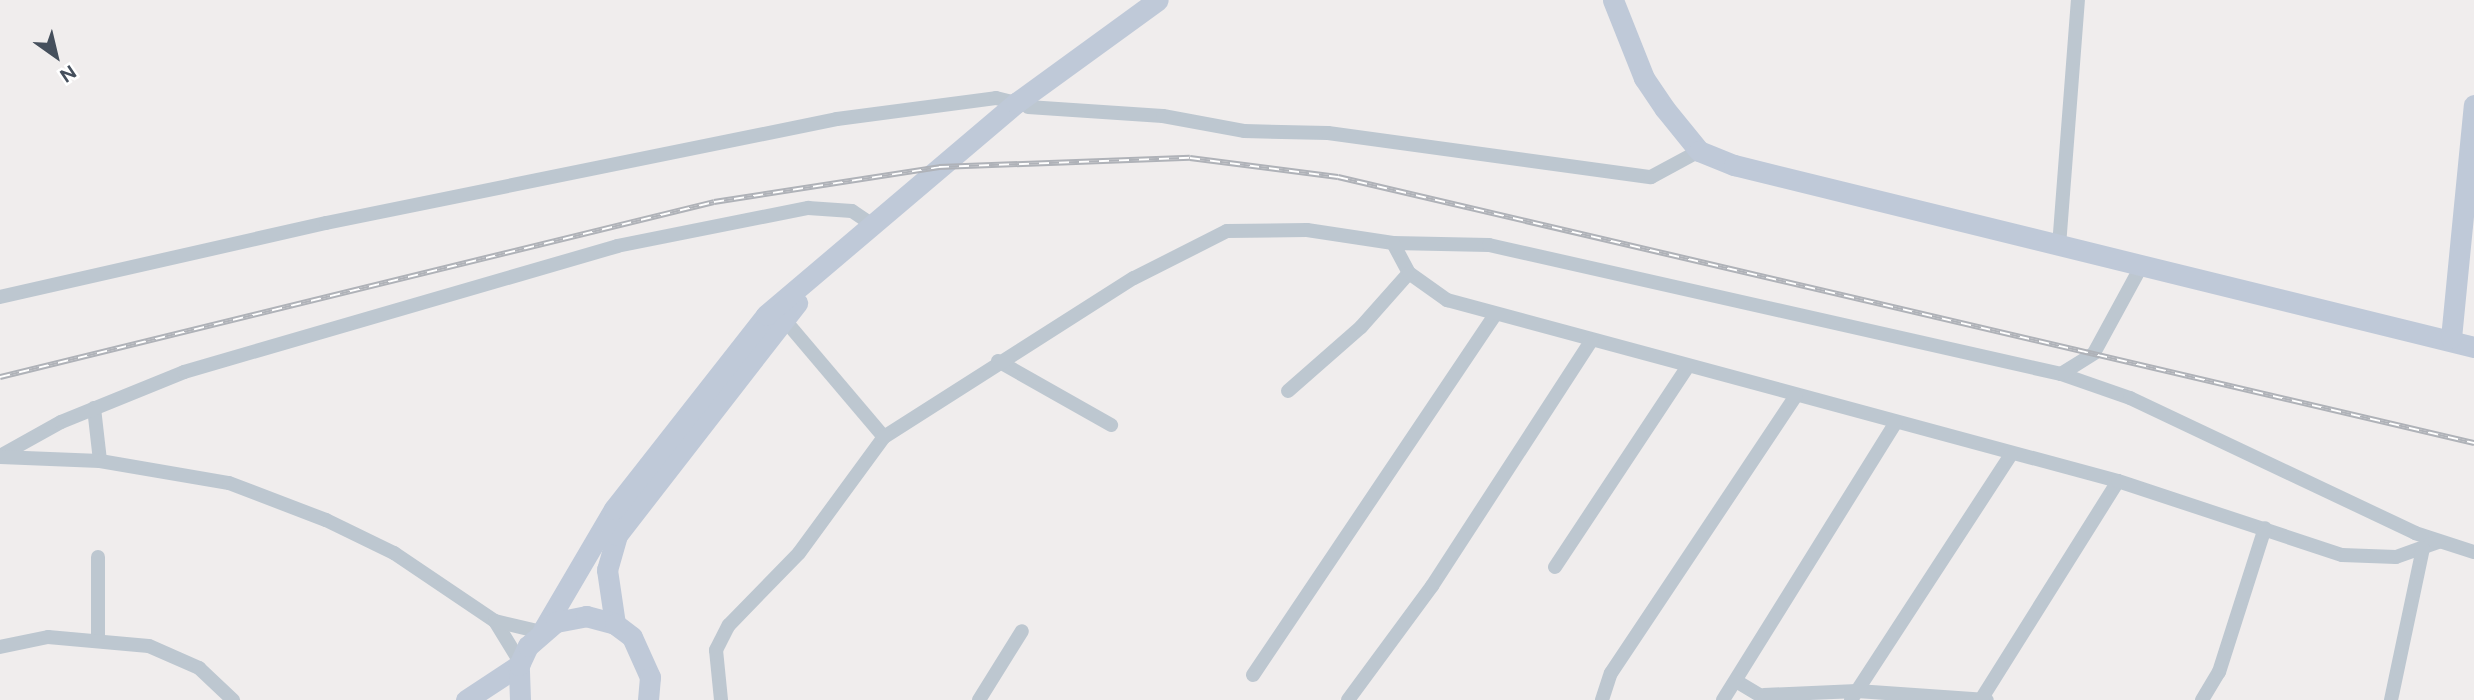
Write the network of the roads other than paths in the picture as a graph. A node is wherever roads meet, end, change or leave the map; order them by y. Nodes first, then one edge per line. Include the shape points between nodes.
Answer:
1 (1158, 0) edge
2 (1613, 0) edge
3 (2078, 0) edge
4 (1022, 105) junction
5 (2474, 105) edge
6 (1699, 151) junction
7 (870, 223) junction
8 (1393, 243) junction
9 (2059, 246) junction
10 (2142, 265) junction
11 (1409, 273) junction
12 (0, 298) edge
13 (1494, 315) junction
14 (783, 318) junction
15 (2451, 338) junction
16 (1592, 340) junction
17 (2474, 347) edge
18 (998, 361) junction
19 (1688, 366) junction
20 (2061, 374) junction
21 (1288, 391) dead end
22 (1796, 396) junction
23 (94, 408) junction
24 (1896, 422) junction
25 (1111, 425) dead end
26 (884, 438) junction
27 (2011, 455) junction
28 (0, 456) edge
29 (100, 461) junction
30 (2118, 481) junction
31 (2265, 528) junction
32 (2438, 542) junction
33 (2423, 548) junction
34 (2474, 552) edge
35 (98, 557) dead end
36 (1555, 567) dead end
37 (495, 621) junction
38 (615, 624) junction
39 (542, 631) junction
40 (1022, 631) dead end
41 (98, 637) junction
42 (0, 647) edge
43 (520, 664) junction
44 (1253, 675) dead end
45 (1736, 681) junction
46 (1854, 696) edge
47 (1766, 697) edge
48 (1984, 699) edge
49 (233, 700) edge
50 (466, 700) edge
51 (520, 700) edge
52 (648, 700) edge
53 (721, 700) edge
54 (979, 700) edge
55 (1348, 700) edge
56 (1602, 700) edge
57 (1723, 700) edge
58 (2202, 700) edge
59 (2391, 700) edge

1 - 4 street
2 - 6 street via 1644,78
3 - 9 street
4 - 6 street via 1417,144 1651,177
4 - 7 street
4 - 12 street via 996,98 837,119 326,223
4 - 14 street
5 - 15 street
6 - 9 street via 1734,165
7 - 23 street via 852,211 808,208 617,246 184,372
7 - 39 street via 733,351 597,534
8 - 11 street
8 - 18 street via 1307,230 1227,231
8 - 20 street via 1489,244
9 - 10 street
10 - 15 street
10 - 20 street via 2094,353
11 - 13 street via 1447,300
11 - 21 street via 1361,327
13 - 16 street
13 - 44 street
14 - 26 street
14 - 38 street via 617,535 607,570
15 - 17 street
16 - 19 street
16 - 55 street via 1432,586
18 - 25 street
18 - 26 street
19 - 22 street
19 - 36 street
20 - 32 street via 2130,398
22 - 24 street
22 - 56 street via 1611,673
23 - 28 street
23 - 29 street
24 - 27 street
24 - 45 street
26 - 53 street via 799,553 729,625 716,650
27 - 30 street
27 - 46 street
28 - 29 street
29 - 37 street via 229,483 326,520 394,553
30 - 31 street
30 - 48 street
31 - 33 street via 2365,558
31 - 58 street via 2219,672
32 - 33 street
32 - 34 street
33 - 59 street
35 - 41 street
37 - 39 street
37 - 43 street
38 - 39 street via 571,617
38 - 52 street via 645,656
39 - 43 street
40 - 54 street
41 - 42 street
41 - 49 street via 149,646 199,668
43 - 50 street
43 - 51 street
45 - 47 street
45 - 57 street
46 - 47 street
46 - 48 street

